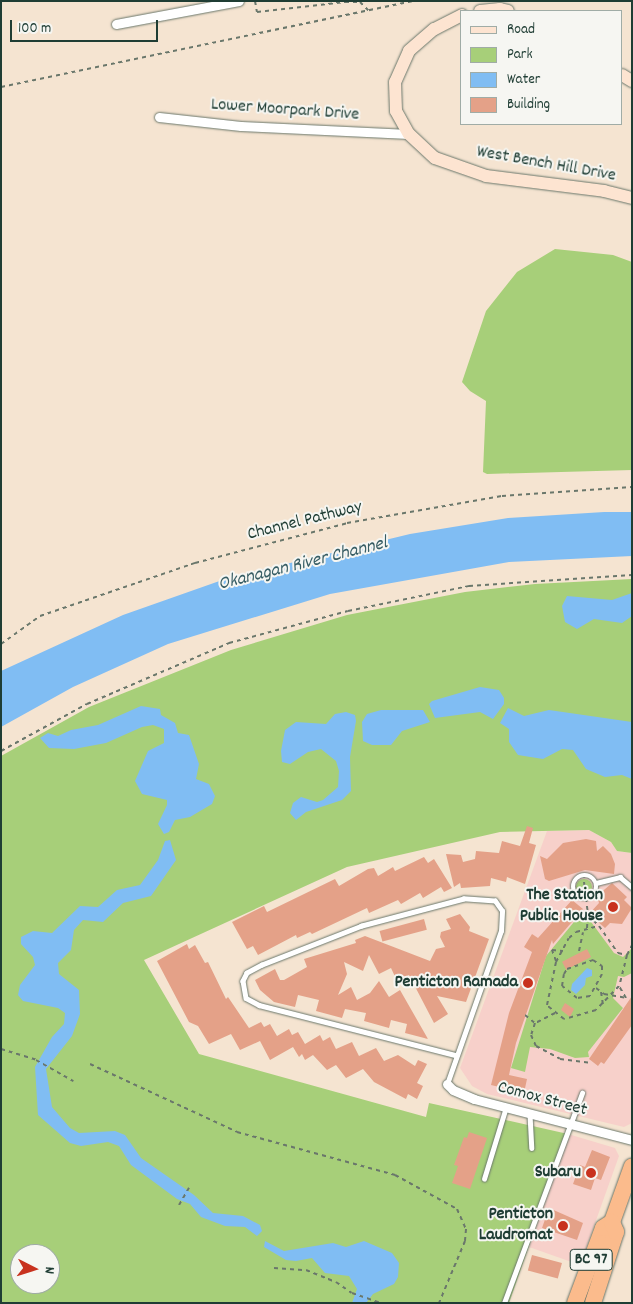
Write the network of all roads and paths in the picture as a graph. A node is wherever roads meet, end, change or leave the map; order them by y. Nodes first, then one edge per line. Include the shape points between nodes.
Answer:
1 (239, 1) edge
2 (255, 1) edge
3 (413, 1) edge
4 (490, 10) edge
5 (504, 10) edge
6 (369, 11) junction
7 (460, 16) edge
8 (116, 24) dead end
9 (1, 87) edge
10 (159, 117) dead end
11 (409, 134) junction
12 (632, 198) edge
13 (632, 487) edge
14 (632, 574) edge
15 (1, 644) edge
16 (1, 751) edge
17 (583, 874) junction
18 (596, 883) junction
19 (632, 887) edge
20 (587, 898) junction
21 (588, 915) junction
22 (599, 924) junction
23 (587, 928) junction
24 (583, 931) junction
25 (632, 945) edge
26 (563, 951) junction
27 (580, 951) dead end
28 (626, 955) junction
29 (556, 962) junction
30 (619, 986) junction
31 (596, 988) junction
32 (601, 992) junction
33 (614, 994) junction
34 (603, 1005) junction
35 (555, 1013) junction
36 (525, 1015) dead end
37 (535, 1023) junction
38 (536, 1046) junction
39 (1, 1049) edge
40 (536, 1051) dead end
41 (455, 1055) junction
42 (592, 1063) dead end
43 (90, 1064) dead end
44 (73, 1081) dead end
45 (448, 1084) joint
46 (582, 1093) dead end
47 (506, 1107) junction
48 (530, 1113) junction
49 (568, 1123) junction
50 (632, 1140) edge
51 (532, 1148) dead end
52 (632, 1166) edge
53 (484, 1179) dead end
54 (189, 1188) dead end
55 (179, 1205) dead end
56 (612, 1222) junction
57 (274, 1268) dead end
58 (381, 1303) edge
59 (439, 1303) edge
60 (504, 1303) edge
61 (575, 1303) edge
62 (593, 1303) edge

1 - 8 street
2 - 6 path via 256,12 345,2 360,2
3 - 6 path
4 - 5 street
6 - 9 path
7 - 11 street, West Bench Hill Drive via 434,29 409,51 395,82 396,111
10 - 11 street, Lower Moorpark Drive via 241,126
11 - 12 street, West Bench Hill Drive via 435,158 486,176
13 - 15 path, Channel Pathway via 502,496 347,522 195,563 40,616
14 - 16 path via 469,586 348,611 229,643 87,704
17 - 18 lane via 592,877
17 - 20 path
17 - 20 lane via 577,877 573,888 578,896
18 - 19 lane via 620,877
18 - 20 lane via 596,891
20 - 21 path
21 - 22 path
21 - 23 path
22 - 23 path
22 - 28 path via 614,950
23 - 24 path
24 - 26 path via 569,938
24 - 27 path
25 - 28 path
26 - 29 path
26 - 29 path via 552,950
28 - 30 path
29 - 35 path via 547,1004
30 - 33 path
30 - 33 path via 626,998
31 - 31 path via 590,996 577,998 562,986 567,968 594,960 602,966
31 - 32 path
32 - 33 path
32 - 34 path
33 - 34 path
34 - 35 path via 569,1019
35 - 37 path
36 - 37 path
37 - 38 path via 531,1034
38 - 40 path
38 - 42 path via 560,1059
39 - 44 path via 36,1060
41 - 41 lane via 501,931 502,911 491,899 433,905 362,926 262,965 247,973 243,981 244,995 254,1004
41 - 45 lane
43 - 59 path via 237,1132 395,1175 456,1209 466,1229 465,1241
45 - 47 street, Comox Street via 453,1090 474,1099
46 - 49 lane
47 - 48 street, Comox Street
47 - 53 lane
48 - 49 street, Comox Street
48 - 51 lane
49 - 50 street, Comox Street
49 - 60 lane
52 - 56 highway, BC 97
54 - 55 path
56 - 61 highway, BC 97 via 603,1228
56 - 62 highway, BC 97 via 616,1232
57 - 58 path via 306,1270

